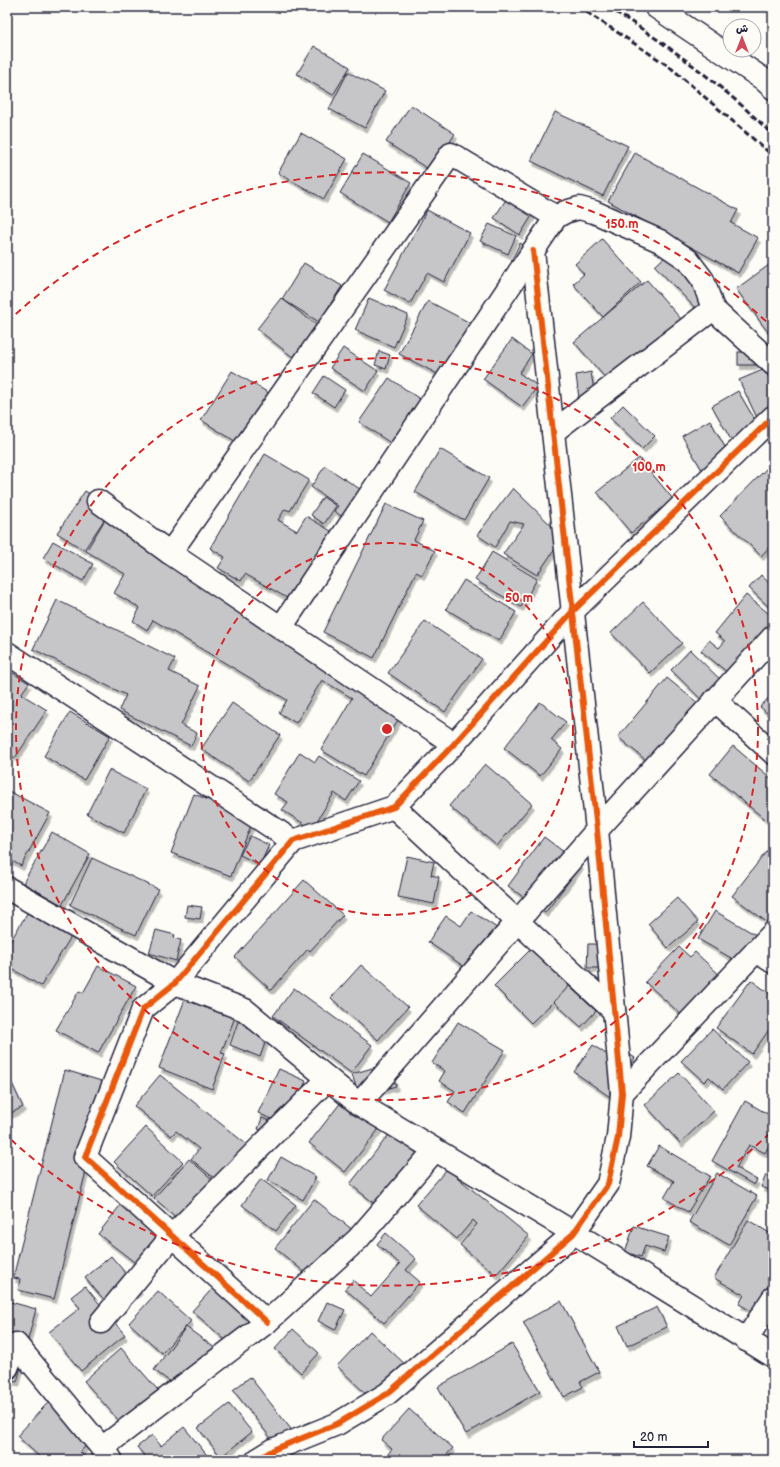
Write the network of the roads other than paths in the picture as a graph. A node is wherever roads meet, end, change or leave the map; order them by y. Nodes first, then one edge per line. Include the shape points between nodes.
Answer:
1 (656, 7) edge
2 (773, 88) edge
3 (556, 217) junction
4 (533, 251) junction
5 (713, 309) junction
6 (773, 364) edge
7 (773, 418) edge
8 (553, 432) junction
9 (98, 501) dead end
10 (170, 553) junction
11 (573, 611) junction
12 (282, 626) junction
13 (773, 637) edge
14 (7, 653) edge
15 (715, 700) junction
16 (454, 744) junction
17 (773, 753) edge
18 (394, 807) junction
19 (597, 830) junction
20 (293, 841) junction
21 (7, 888) edge
22 (518, 922) junction
23 (773, 933) edge
24 (764, 956) edge
25 (175, 983) junction
26 (614, 1011) junction
27 (328, 1079) junction
28 (622, 1093) junction
29 (359, 1104) junction
30 (435, 1150) junction
31 (573, 1234) junction
32 (172, 1236) junction
33 (773, 1298) edge
34 (101, 1322) dead end
35 (267, 1322) junction
36 (746, 1340) junction
37 (773, 1356) edge
38 (7, 1368) edge
39 (107, 1454) edge
40 (257, 1460) edge

1 - 2 street
3 - 4 street
3 - 5 street via 579,208 660,241 688,260 703,280
3 - 10 street via 451,154
4 - 8 street
4 - 12 street
5 - 6 street
5 - 8 street
7 - 11 street
8 - 11 street
9 - 10 street
10 - 12 street
11 - 16 street
11 - 19 street
12 - 16 street
13 - 15 street
14 - 20 street
15 - 17 street
15 - 19 street
16 - 18 street
18 - 20 street
18 - 22 street
19 - 22 street
19 - 26 street
20 - 25 street
21 - 25 street
22 - 26 street
22 - 29 street
23 - 24 street
24 - 28 street
25 - 27 street via 245,1010
25 - 32 street via 143,1009 85,1157
26 - 28 street
27 - 29 street
27 - 32 street
28 - 31 street via 618,1137 608,1184
29 - 30 street
30 - 31 street
30 - 35 street via 358,1238
31 - 36 street
31 - 40 street via 387,1394 337,1424 274,1449
32 - 34 street
32 - 35 street
33 - 36 street
35 - 39 street
36 - 37 street
38 - 39 street via 16,1344

